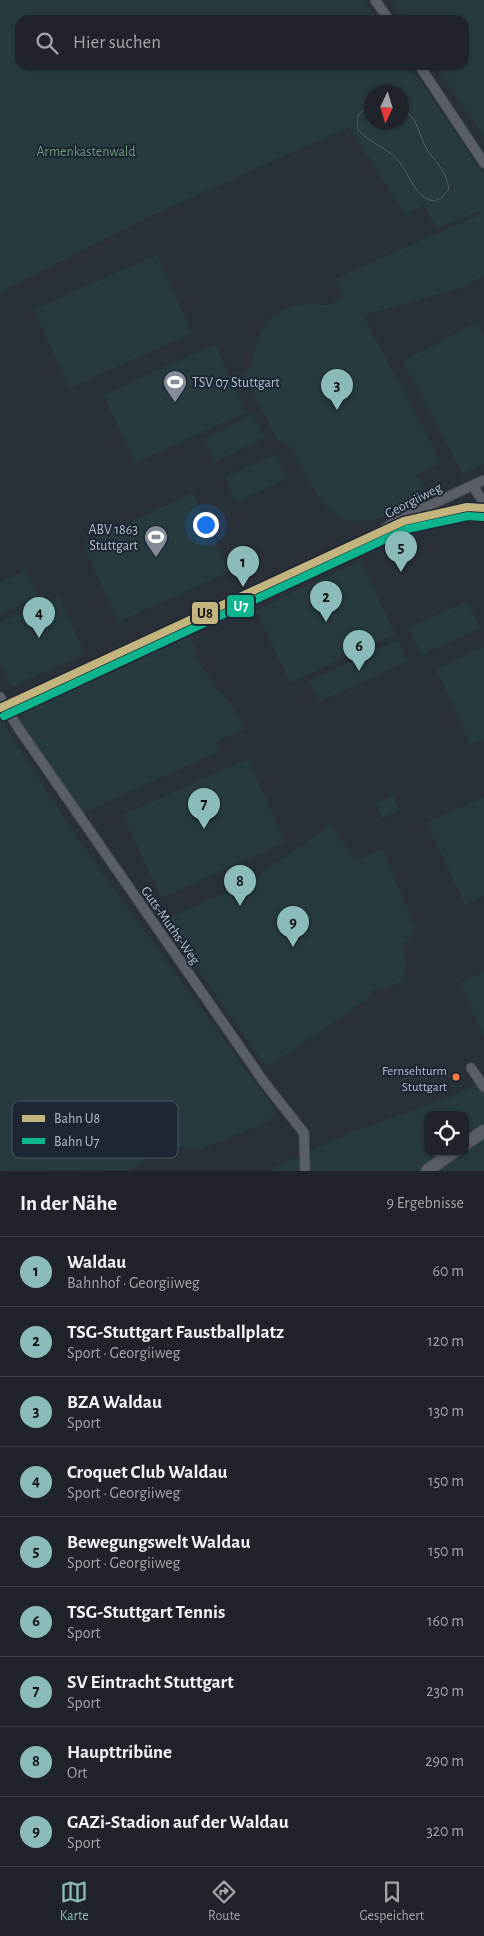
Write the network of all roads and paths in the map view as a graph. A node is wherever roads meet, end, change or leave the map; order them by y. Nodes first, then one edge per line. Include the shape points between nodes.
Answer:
1 (376, 0) edge
2 (386, 15) edge
3 (422, 70) edge
4 (484, 163) edge
5 (484, 480) edge
6 (473, 486) junction
7 (484, 503) edge
8 (0, 697) edge
9 (2, 706) edge
10 (471, 1068) dead end
11 (484, 1086) edge
12 (484, 1131) edge
13 (469, 1141) edge
14 (448, 1156) edge
15 (305, 1171) edge
16 (427, 1171) edge

1 - 2 street
3 - 4 street
5 - 6 street, Georgiiweg
6 - 7 street
6 - 9 street, Georgiiweg via 394,522 369,540
8 - 9 street, Guts-Muths-Weg
9 - 15 street, Guts-Muths-Weg via 258,1074 304,1133
10 - 11 street
12 - 13 main road
14 - 16 main road

